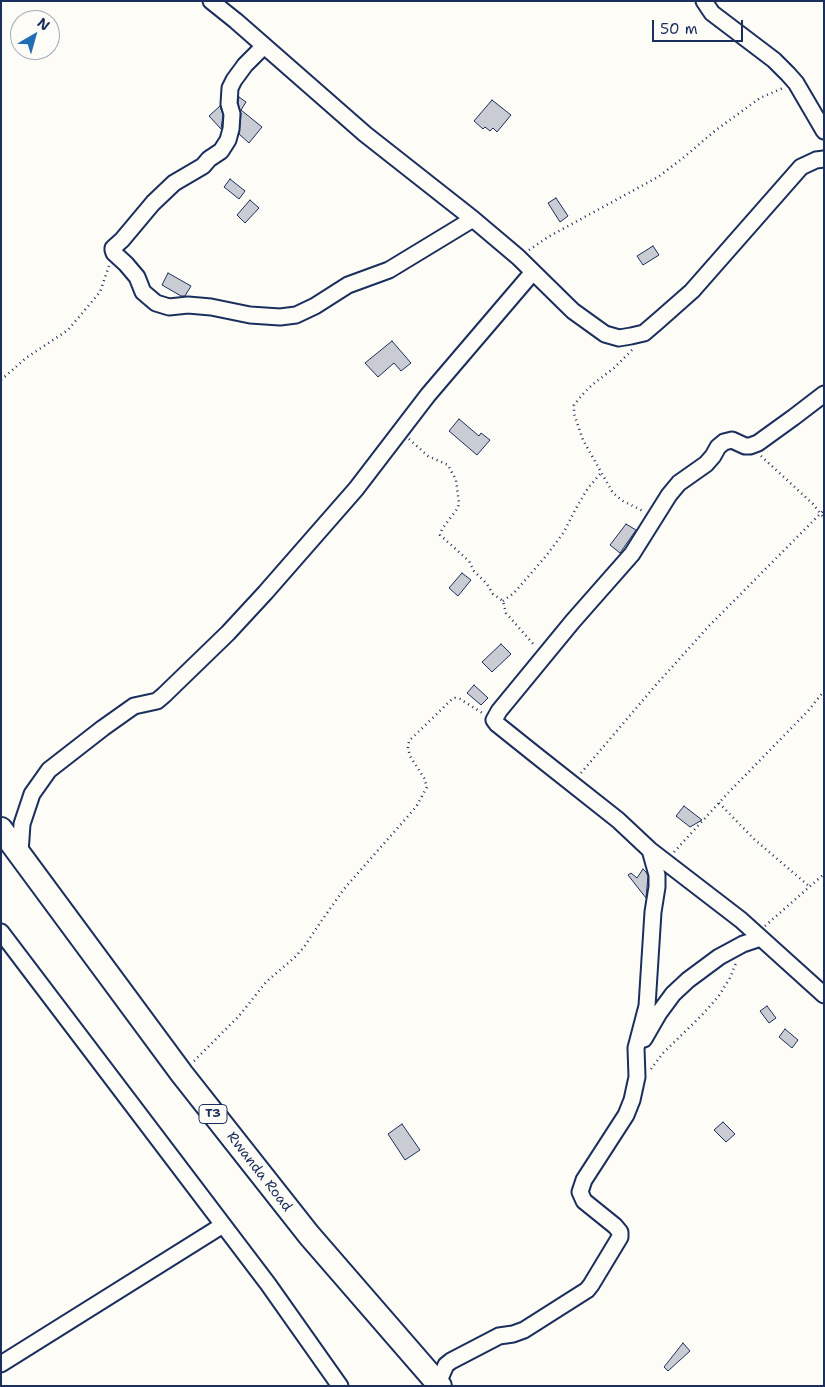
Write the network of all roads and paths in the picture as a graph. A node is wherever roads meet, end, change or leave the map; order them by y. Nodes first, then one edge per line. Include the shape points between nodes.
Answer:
1 (211, 1) edge
2 (704, 1) edge
3 (264, 46) junction
4 (796, 83) junction
5 (824, 131) edge
6 (824, 159) edge
7 (474, 219) junction
8 (114, 253) junction
9 (518, 257) junction
10 (533, 272) junction
11 (644, 333) junction
12 (1, 380) edge
13 (824, 394) edge
14 (400, 431) junction
15 (750, 446) junction
16 (601, 473) junction
17 (824, 510) edge
18 (820, 513) junction
19 (656, 517) junction
20 (824, 518) edge
21 (503, 601) junction
22 (545, 656) junction
23 (824, 691) edge
24 (494, 720) junction
25 (572, 784) junction
26 (719, 803) junction
27 (1, 828) edge
28 (650, 850) junction
29 (20, 853) junction
30 (665, 862) junction
31 (824, 874) edge
32 (810, 887) junction
33 (1, 932) edge
34 (759, 936) junction
35 (736, 962) dead end
36 (824, 995) edge
37 (636, 1053) junction
38 (650, 1071) dead end
39 (182, 1074) junction
40 (223, 1225) junction
41 (1, 1364) edge
42 (439, 1384) edge
43 (340, 1386) edge

1 - 3 street
2 - 4 street via 712,13 774,60
3 - 7 street via 365,134
3 - 8 street via 245,65 230,88 231,129 221,151 174,183 153,203 112,250
4 - 5 street
4 - 9 path via 760,98 658,177
6 - 11 street via 801,167 692,290
7 - 8 street via 389,270 348,285 296,315 280,317 188,305 169,307 156,303
7 - 9 street
8 - 12 path via 100,292 68,330 26,358
9 - 10 street
10 - 11 street via 573,311 605,334 619,338
10 - 14 street
11 - 16 path via 633,349 574,405 583,440
13 - 15 street via 769,436
14 - 21 path via 428,456 448,465 456,480 459,503 440,535 469,561 493,594
14 - 29 street via 356,490 196,666 157,701 134,706 49,770 32,794 22,824
15 - 18 path
15 - 19 street via 732,440 724,442 706,464 679,483
16 - 19 path via 613,493
16 - 21 path via 588,488 564,532 546,556
17 - 18 path
18 - 20 path
18 - 25 path via 708,627
19 - 22 street via 632,554
21 - 22 path via 506,613
22 - 24 street
23 - 26 path
24 - 25 street
24 - 39 path via 455,698 416,733 408,748 427,787 416,806 344,889 296,957 266,982 239,1016
25 - 28 street
26 - 30 path
26 - 32 path via 754,839
27 - 29 highway, Rwanda Road / T3
28 - 30 street
28 - 37 street via 657,887 647,1006
29 - 39 highway, Rwanda Road / T3
30 - 34 street
31 - 32 path
32 - 34 path via 775,916
33 - 40 street
34 - 36 street
34 - 37 street via 719,957 673,994 658,1013
35 - 38 path via 718,997 662,1053
37 - 42 street via 637,1077 626,1116 580,1189 584,1201 620,1233 591,1285 524,1330 499,1336 451,1361 446,1365
39 - 42 highway, Rwanda Road / T3 via 309,1235
40 - 41 street
40 - 43 street

